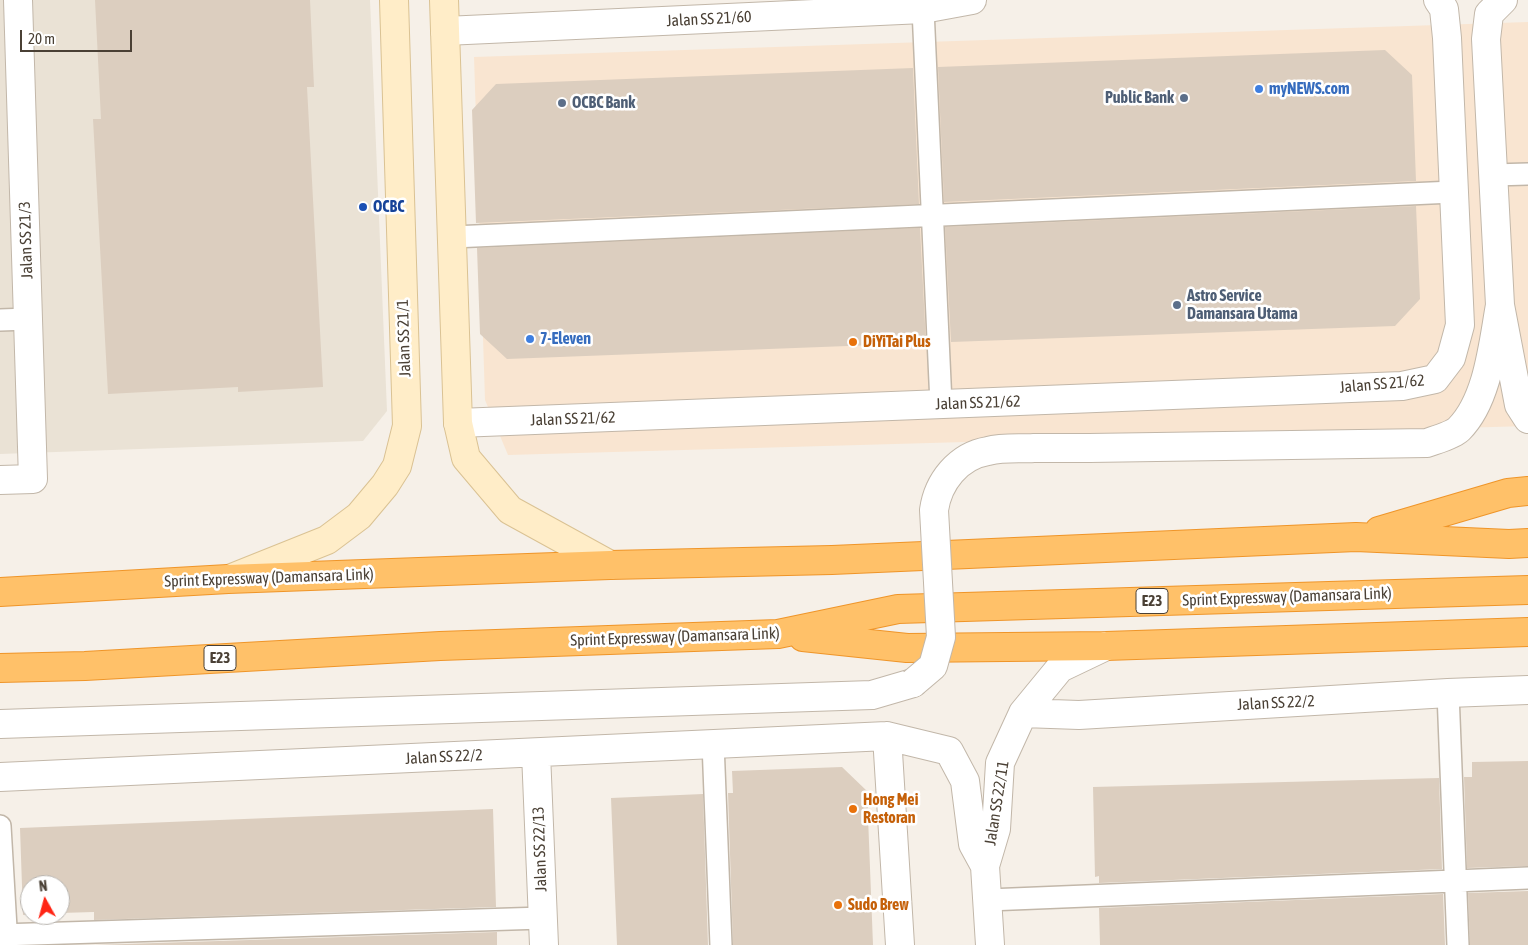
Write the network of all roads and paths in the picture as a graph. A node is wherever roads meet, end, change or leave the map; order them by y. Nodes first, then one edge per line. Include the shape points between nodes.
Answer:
1 (18, 0) edge
2 (394, 0) edge
3 (444, 0) edge
4 (972, 0) edge
5 (1438, 0) edge
6 (1503, 0) edge
7 (923, 9) junction
8 (445, 31) junction
9 (11, 136) edge
10 (1528, 174) edge
11 (1493, 175) junction
12 (1453, 192) junction
13 (932, 215) junction
14 (452, 236) junction
15 (1500, 305) junction
16 (28, 319) junction
17 (0, 320) edge
18 (1522, 379) edge
19 (941, 404) junction
20 (1528, 420) edge
21 (458, 423) junction
22 (0, 480) edge
23 (1528, 491) edge
24 (1356, 537) junction
25 (1528, 543) edge
26 (610, 565) junction
27 (228, 579) junction
28 (1528, 590) edge
29 (0, 592) edge
30 (1528, 632) edge
31 (778, 634) junction
32 (1106, 646) junction
33 (0, 668) edge
34 (1528, 690) edge
35 (1448, 693) junction
36 (1023, 713) junction
37 (0, 724) edge
38 (887, 736) junction
39 (713, 743) junction
40 (536, 753) junction
41 (0, 777) edge
42 (0, 826) edge
43 (985, 866) junction
44 (1528, 878) edge
45 (1455, 881) junction
46 (988, 900) junction
47 (543, 918) junction
48 (4, 938) edge
49 (544, 945) edge
50 (721, 945) edge
51 (900, 945) edge
52 (990, 945) edge
53 (1458, 945) edge

1 - 9 street, Jalan SS 21/3
2 - 27 street, Jalan SS 21/1 via 407,426 397,466 359,516 327,540
3 - 8 street
4 - 7 street, Jalan SS 21/60
5 - 12 street, Jalan SS 21/62 via 1444,9 1447,38
6 - 11 street via 1489,14 1486,39
7 - 8 street, Jalan SS 21/60
7 - 13 lane
8 - 14 street
9 - 16 street, Jalan SS 21/3
10 - 11 lane
11 - 15 street
12 - 13 lane
12 - 19 street, Jalan SS 21/62 via 1460,325 1451,358 1435,379 1402,386
13 - 14 lane
13 - 19 lane
14 - 21 street
15 - 18 street
15 - 37 street, bridge via 1486,378 1476,405 1458,430 1427,443 1003,449 987,450 969,458 946,478 936,498 941,636 933,666 913,683 872,695
16 - 17 lane
16 - 22 street, Jalan SS 21/3 via 33,479
18 - 20 street via 1519,405
19 - 21 street, Jalan SS 21/62
21 - 26 street via 466,458 510,510
23 - 24 highway
24 - 25 highway, Sprint Expressway (Damansara Link)
24 - 26 highway, Sprint Expressway (Damansara Link) via 832,560
26 - 27 highway, Sprint Expressway (Damansara Link)
27 - 29 highway, Sprint Expressway (Damansara Link)
28 - 31 highway, Sprint Expressway (Damansara Link) / E23 via 898,609
30 - 32 highway
31 - 32 highway via 907,648
31 - 33 highway, Sprint Expressway (Damansara Link) / E23 via 440,646
32 - 36 street, Jalan SS 22/11 via 1060,668
34 - 35 street, Jalan SS 22/2
35 - 36 street, Jalan SS 22/2 via 1079,715
35 - 45 lane
36 - 43 street, Jalan SS 22/11 via 1000,763 996,829
38 - 39 street, Jalan SS 22/2
38 - 43 street, Jalan SS 22/2 via 949,751 965,781 973,844
38 - 51 street
39 - 40 street, Jalan SS 22/2
39 - 50 lane
40 - 41 street, Jalan SS 22/2
40 - 47 street, Jalan SS 22/13
42 - 48 lane
43 - 46 street, Jalan SS 22/11
44 - 45 lane
45 - 46 lane
45 - 53 lane
46 - 52 street, Jalan SS 22/11
47 - 48 lane
47 - 49 street, Jalan SS 22/13

